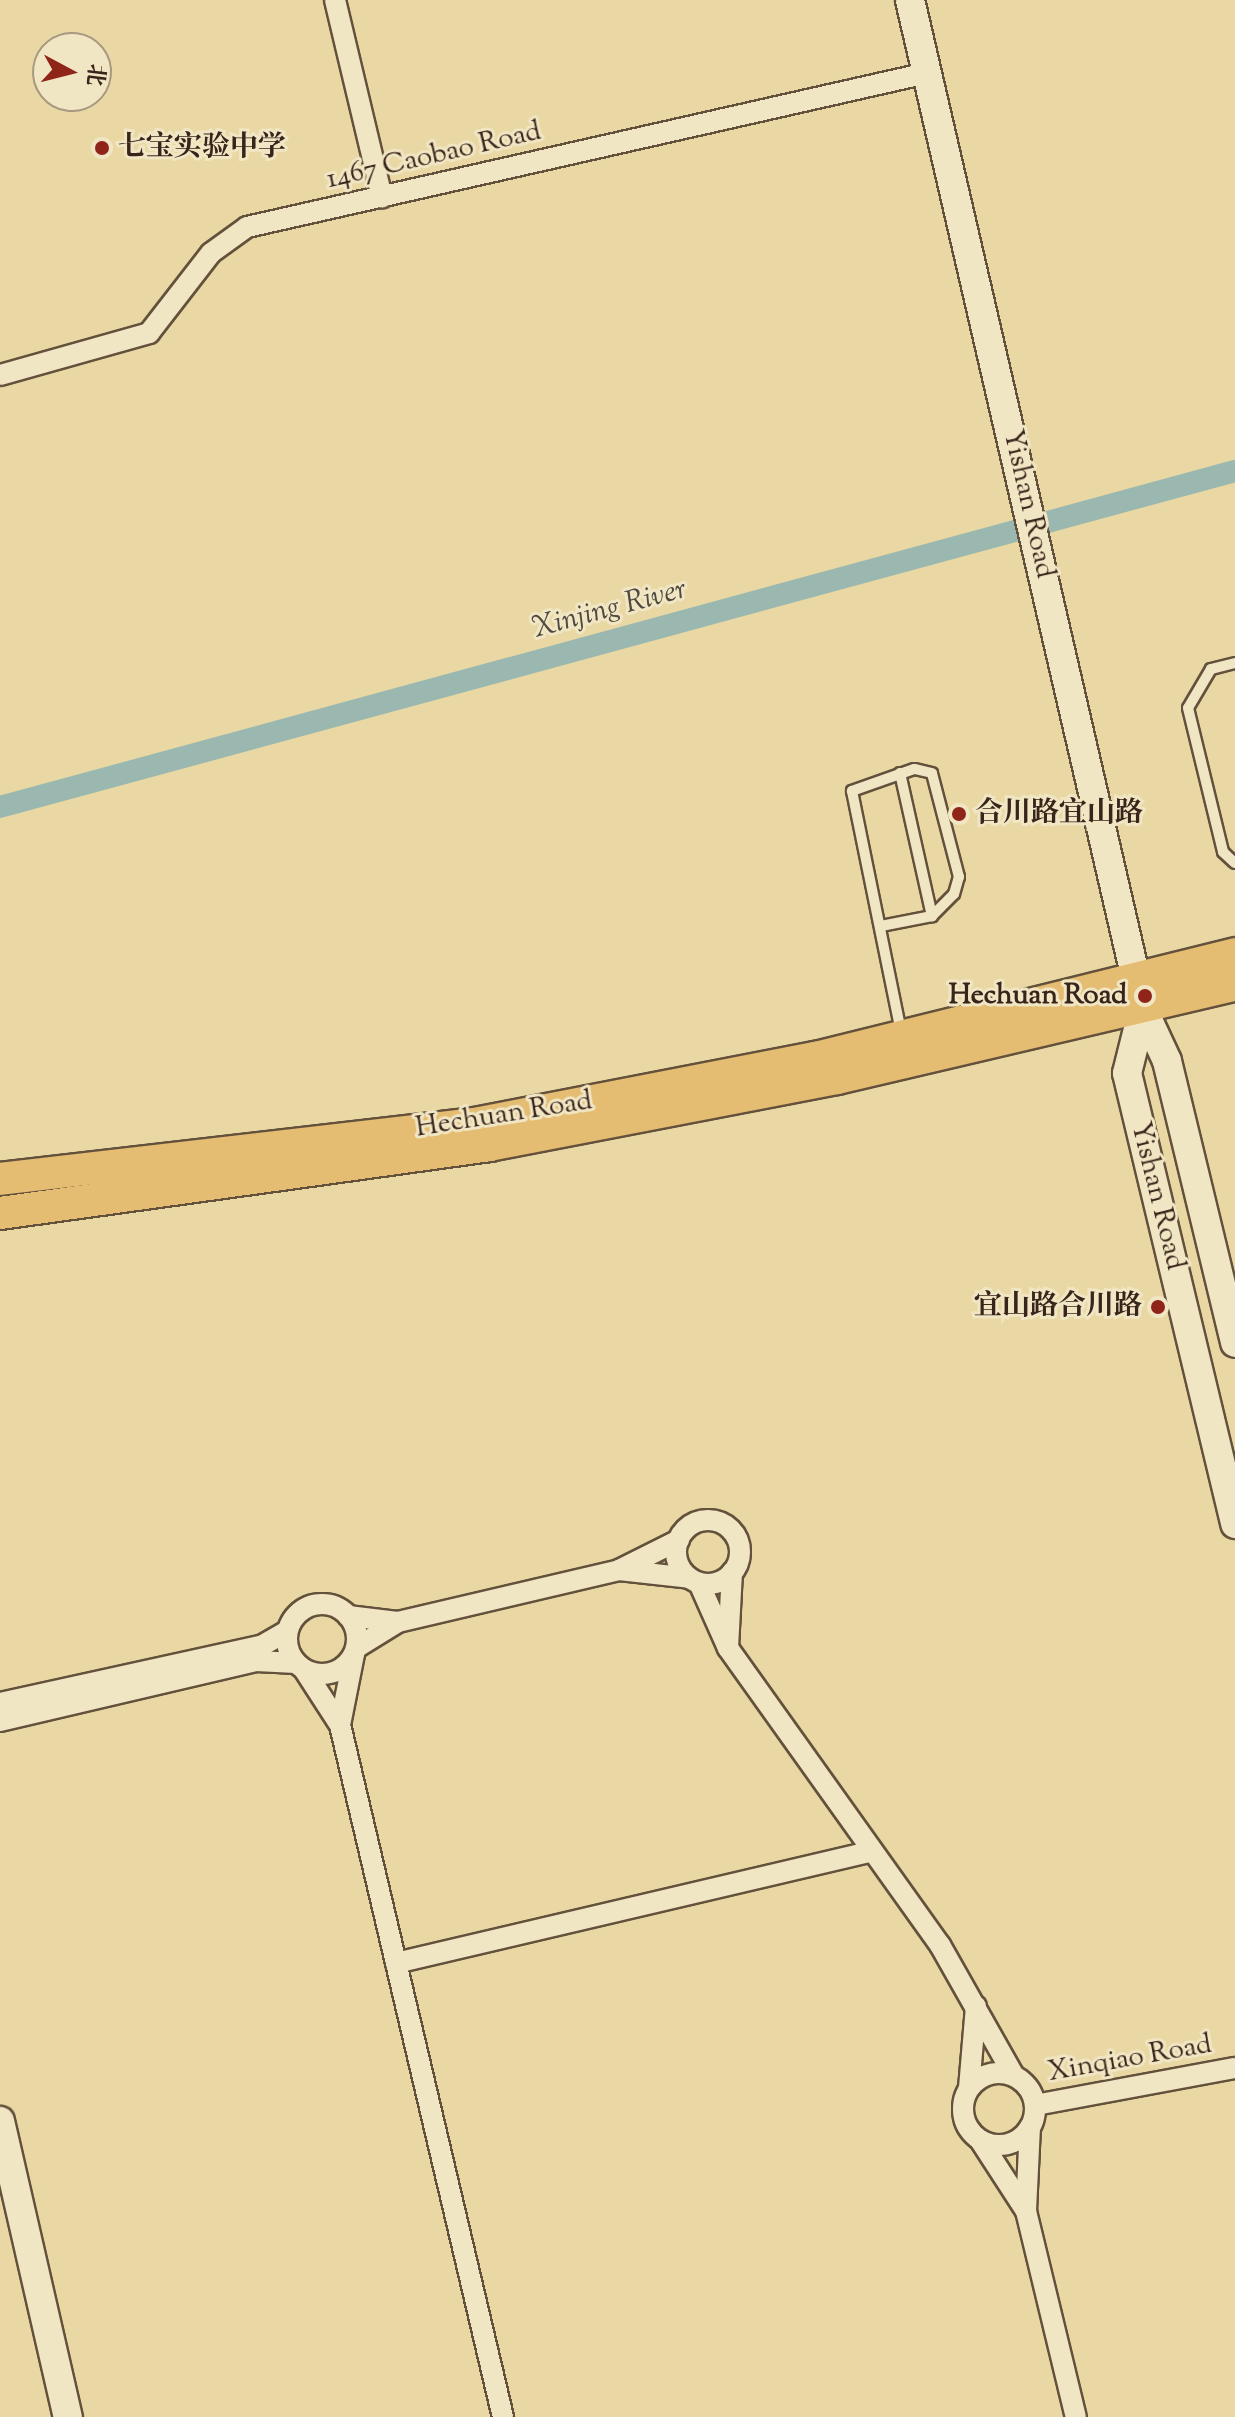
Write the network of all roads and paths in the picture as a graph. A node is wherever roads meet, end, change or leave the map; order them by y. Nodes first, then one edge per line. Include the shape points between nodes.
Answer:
1 (335, 0) edge
2 (910, 0) edge
3 (927, 73) junction
4 (382, 197) junction
5 (0, 375) edge
6 (1235, 663) edge
7 (900, 773) junction
8 (1235, 863) edge
9 (932, 916) junction
10 (881, 926) junction
11 (1235, 954) edge
12 (1235, 985) edge
13 (1140, 994) junction
14 (901, 1037) junction
15 (0, 1179) edge
16 (0, 1213) edge
17 (1235, 1343) edge
18 (1235, 1524) edge
19 (679, 1540) junction
20 (619, 1570) junction
21 (732, 1572) junction
22 (694, 1581) junction
23 (348, 1616) junction
24 (398, 1622) junction
25 (287, 1631) junction
26 (728, 1648) junction
27 (355, 1651) junction
28 (301, 1667) junction
29 (0, 1703) edge
30 (0, 1721) edge
31 (340, 1725) junction
32 (872, 1851) junction
33 (396, 1963) junction
34 (975, 1998) junction
35 (1235, 2068) edge
36 (1014, 2076) junction
37 (969, 2088) junction
38 (1035, 2105) junction
39 (0, 2121) edge
40 (1030, 2127) junction
41 (980, 2140) junction
42 (1026, 2211) junction
43 (68, 2417) edge
44 (503, 2417) edge
45 (1076, 2417) edge

1 - 4 street
2 - 3 street, Yishan Road
3 - 4 street, 1467 Caobao Road
3 - 13 street, Yishan Road
4 - 5 street, 1467 Caobao Road via 247,227 211,253 149,333
6 - 8 lane via 1211,669 1188,708 1223,852
7 - 9 lane
7 - 9 lane via 932,773 939,785 959,877 945,908
7 - 10 lane via 852,791 873,917
9 - 10 lane
10 - 14 lane
11 - 13 main road, Hechuan Road
12 - 13 main road, Hechuan Road
13 - 14 main road, Hechuan Road
13 - 16 main road, Hechuan Road via 489,1145
13 - 17 street, Yishan Road via 1167,1061
13 - 18 street, Yishan Road via 1127,1073
14 - 15 main road, Hechuan Road via 475,1124
19 - 20 street
19 - 21 street via 701,1521 721,1523 740,1547
19 - 22 street via 677,1561
20 - 22 street
20 - 24 street
21 - 22 street
21 - 26 street
22 - 26 street
23 - 24 street
23 - 25 street via 334,1606 310,1605
23 - 27 street
24 - 27 street
25 - 28 street
25 - 29 street via 263,1645
26 - 32 street
27 - 28 street via 328,1674
27 - 31 street
28 - 30 street via 256,1661
28 - 31 street
31 - 33 street
32 - 33 street
32 - 34 street
33 - 44 street
34 - 36 street
34 - 37 street
35 - 38 street, Xinqiao Road
36 - 37 street via 989,2073
36 - 38 street
37 - 41 street via 963,2111
38 - 40 street
39 - 43 street
40 - 41 street via 1002,2145
40 - 42 street
41 - 42 street
42 - 45 street

